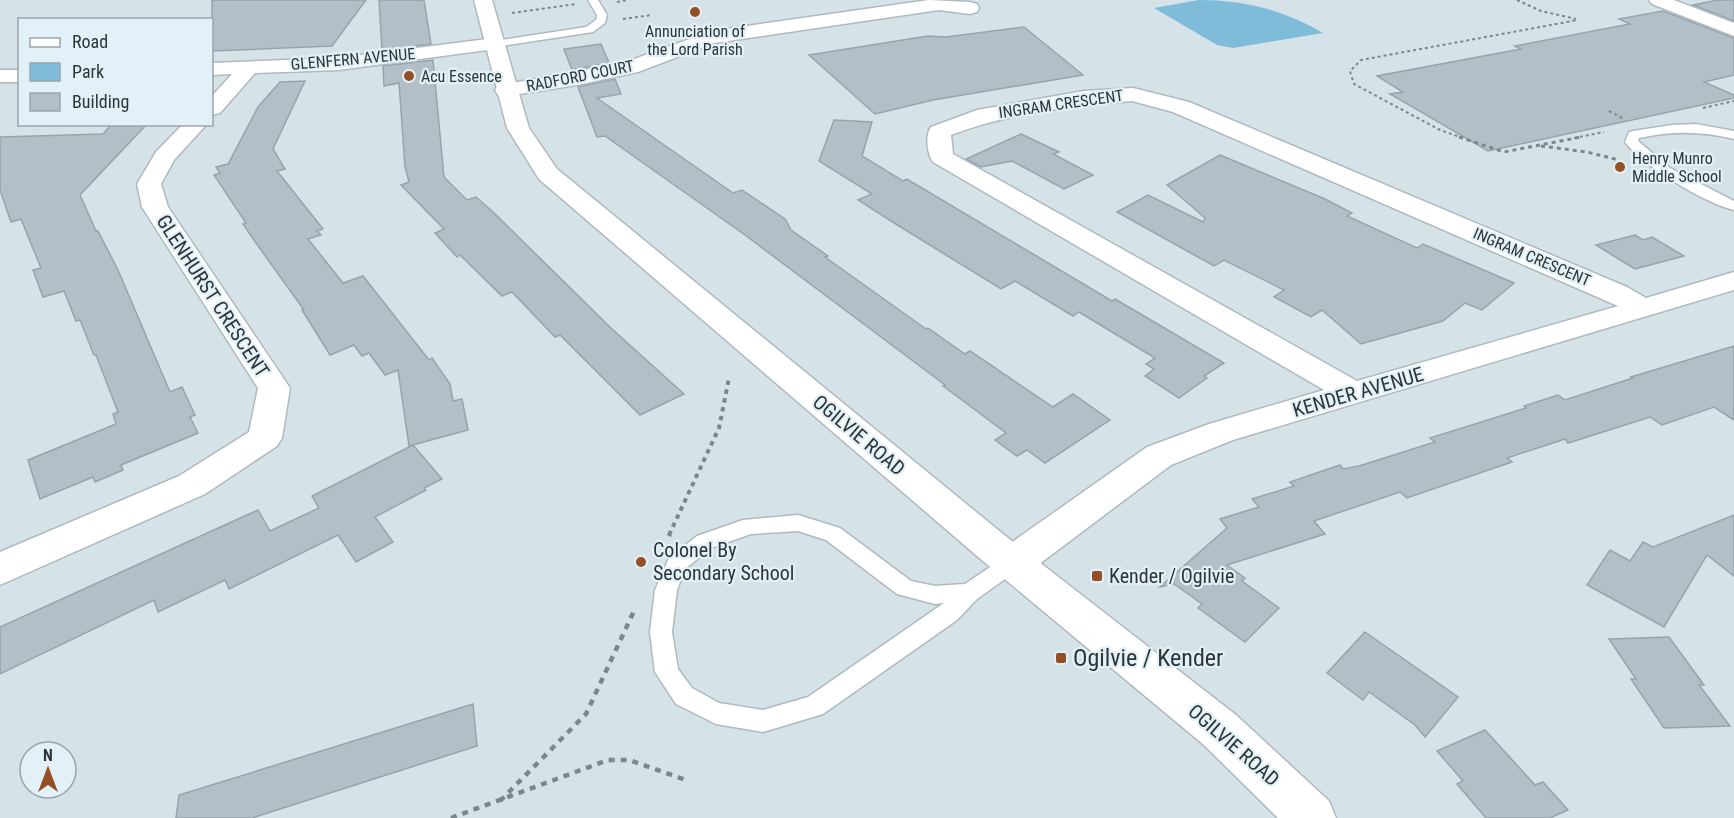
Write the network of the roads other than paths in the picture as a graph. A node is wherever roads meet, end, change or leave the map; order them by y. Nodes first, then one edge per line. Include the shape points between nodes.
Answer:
1 (1658, 0) edge
2 (594, 1) edge
3 (485, 8) edge
4 (970, 8) dead end
5 (1734, 30) edge
6 (495, 44) junction
7 (250, 67) junction
8 (213, 69) edge
9 (18, 75) edge
10 (0, 76) edge
11 (506, 90) junction
12 (213, 107) edge
13 (194, 126) edge
14 (1734, 135) edge
15 (1734, 206) edge
16 (1734, 281) edge
17 (1643, 308) junction
18 (1353, 393) junction
19 (1012, 563) junction
20 (0, 569) edge
21 (969, 593) junction
22 (1312, 818) edge

1 - 5 street
2 - 6 lane via 601,21 589,30
3 - 6 street, OGILVIE ROAD
4 - 11 street, RADFORD COURT via 939,4 712,36 620,70
6 - 7 street, GLENFERN AVENUE via 338,64
6 - 11 street, OGILVIE ROAD
7 - 8 street, GLENFERN AVENUE
7 - 12 street
9 - 10 street
11 - 19 street, OGILVIE ROAD via 518,128 548,174
13 - 20 street, GLENHURST CRESCENT via 164,157 149,184 154,207 273,388 265,438 192,485
14 - 15 lane via 1695,127 1669,127 1633,135 1631,142 1658,165
16 - 17 street, KENDER AVENUE
17 - 18 street, KENDER AVENUE
17 - 18 street, INGRAM CRESCENT via 1617,293 1181,107 1133,94 1084,98 977,117 939,132 941,157
18 - 19 street, KENDER AVENUE via 1221,432 1159,456
19 - 21 lane
19 - 22 street, OGILVIE ROAD via 1220,730
21 - 21 lane via 935,595 905,588 833,534 798,523 750,526 704,542 676,564 666,590 661,632 667,672 684,696 716,713 763,720 815,706 949,613

